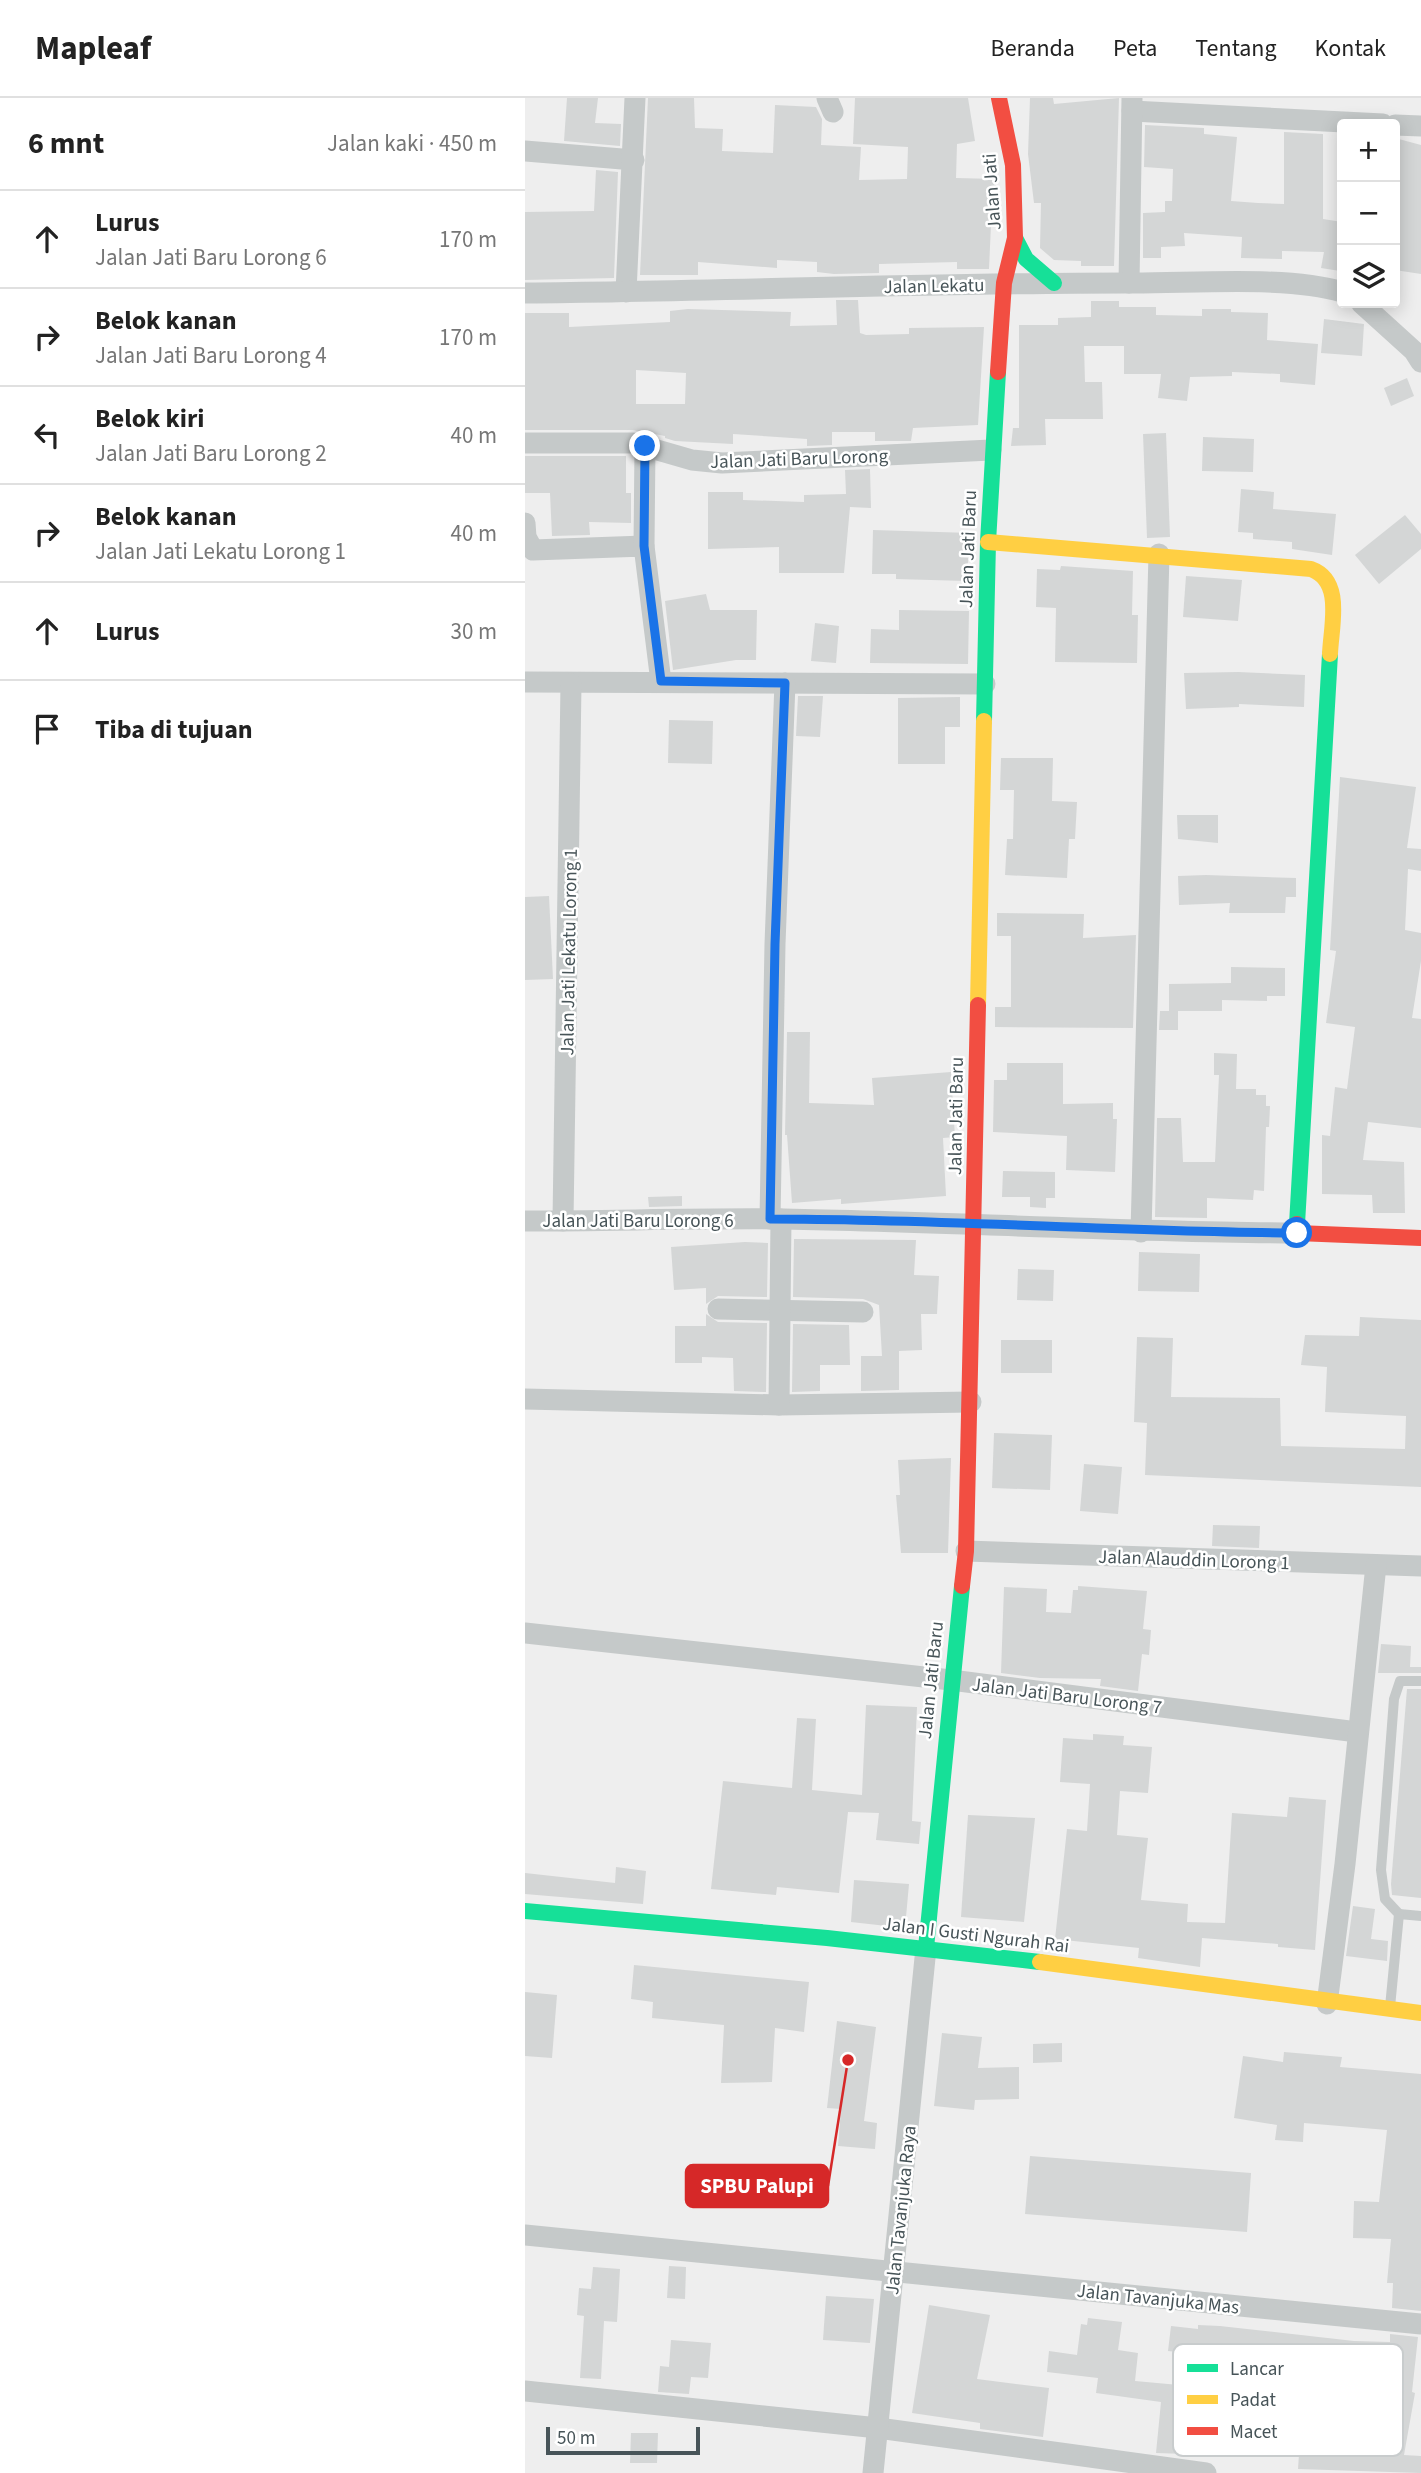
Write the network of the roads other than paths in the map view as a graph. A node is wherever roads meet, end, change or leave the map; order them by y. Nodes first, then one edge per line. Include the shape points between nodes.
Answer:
1 (635, 98) edge
2 (999, 98) edge
3 (1132, 105) edge
4 (1252, 108) edge
5 (1342, 119) edge
6 (1400, 125) edge
7 (1421, 126) edge
8 (525, 150) edge
9 (634, 160) junction
10 (1015, 238) junction
11 (1004, 283) junction
12 (1054, 283) junction
13 (1129, 284) junction
14 (1337, 291) edge
15 (627, 292) junction
16 (525, 293) edge
17 (1367, 308) edge
18 (1421, 362) edge
19 (525, 443) edge
20 (645, 446) junction
21 (992, 450) junction
22 (525, 523) edge
23 (988, 542) junction
24 (644, 546) junction
25 (1159, 554) junction
26 (661, 681) junction
27 (525, 682) edge
28 (785, 683) junction
29 (571, 684) junction
30 (985, 684) junction
31 (776, 1219) junction
32 (525, 1221) edge
33 (563, 1221) junction
34 (974, 1223) junction
35 (1141, 1232) junction
36 (1297, 1233) junction
37 (1421, 1238) edge
38 (718, 1309) dead end
39 (780, 1310) junction
40 (863, 1312) dead end
41 (525, 1399) edge
42 (971, 1402) junction
43 (779, 1405) junction
44 (966, 1551) junction
45 (1376, 1565) junction
46 (1421, 1566) edge
47 (525, 1633) edge
48 (951, 1680) junction
49 (1421, 1681) edge
50 (1357, 1732) junction
51 (525, 1911) edge
52 (1399, 1914) junction
53 (1421, 1916) edge
54 (926, 1948) junction
55 (1327, 2004) junction
56 (1389, 2010) junction
57 (1421, 2013) edge
58 (525, 2235) edge
59 (895, 2271) junction
60 (1421, 2324) edge
61 (525, 2391) edge
62 (878, 2428) junction
63 (1196, 2472) edge
64 (873, 2473) edge

1 - 9 street
2 - 10 street, Jalan Jati via 1013,165
3 - 4 street
3 - 13 street
4 - 5 street
6 - 7 street
8 - 9 street
9 - 15 street
10 - 11 street, Jalan Jati
10 - 12 street via 1031,265
11 - 12 street, Jalan Lekatu
11 - 15 street, Jalan Lekatu
11 - 21 street, Jalan Jati Baru
12 - 13 street, Jalan Lekatu
13 - 14 street, Jalan Lekatu via 1310,286
15 - 16 street, Jalan Lekatu
17 - 18 street
19 - 20 street, Jalan Jati Baru Lorong
20 - 21 street, Jalan Jati Baru Lorong via 692,460 722,463
20 - 24 street
21 - 23 street, Jalan Jati Baru
22 - 24 street via 533,550
23 - 25 street
23 - 30 street, Jalan Jati Baru
24 - 26 street
25 - 35 street
25 - 36 street via 1305,568 1324,575 1333,594
26 - 28 street
26 - 29 street
27 - 29 street
28 - 30 street
28 - 31 street via 776,930
29 - 33 street, Jalan Jati Lekatu Lorong 1
30 - 34 street, Jalan Jati Baru
31 - 33 street, Jalan Jati Baru Lorong 6
31 - 34 street, Jalan Jati Baru Lorong 6
31 - 39 street
32 - 33 street, Jalan Jati Baru Lorong 6
34 - 35 street, Jalan Jati Baru Lorong 6
34 - 42 street, Jalan Jati Baru
35 - 36 street, Jalan Jati Baru Lorong 6
36 - 37 street
38 - 39 street
39 - 40 street
39 - 43 street
41 - 43 street
42 - 43 street
42 - 44 street, Jalan Jati Baru
44 - 45 street, Jalan Alauddin Lorong 1
44 - 48 street, Jalan Jati Baru
45 - 46 street, Jalan Alauddin Lorong 1
45 - 50 street
47 - 48 street, Jalan Jati Baru Lorong 7
48 - 50 street, Jalan Jati Baru Lorong 7
48 - 54 street, Jalan Jati Baru
49 - 52 lane via 1400,1681 1394,1699 1381,1870 1385,1899
50 - 55 street
51 - 54 street, Jalan I Gusti Ngurah Rai
52 - 53 lane
52 - 56 lane
54 - 55 street, Jalan I Gusti Ngurah Rai
54 - 59 street, Jalan Tavanjuka Raya
55 - 56 street, Jalan I Gusti Ngurah Rai
56 - 57 street, Jalan I Gusti Ngurah Rai
58 - 59 street, Jalan Tavanjuka Mas
59 - 60 street, Jalan Tavanjuka Mas
59 - 62 street, Jalan Tavanjuka Raya
61 - 62 street
62 - 63 street
62 - 64 street, Jalan Tavanjuka Raya

